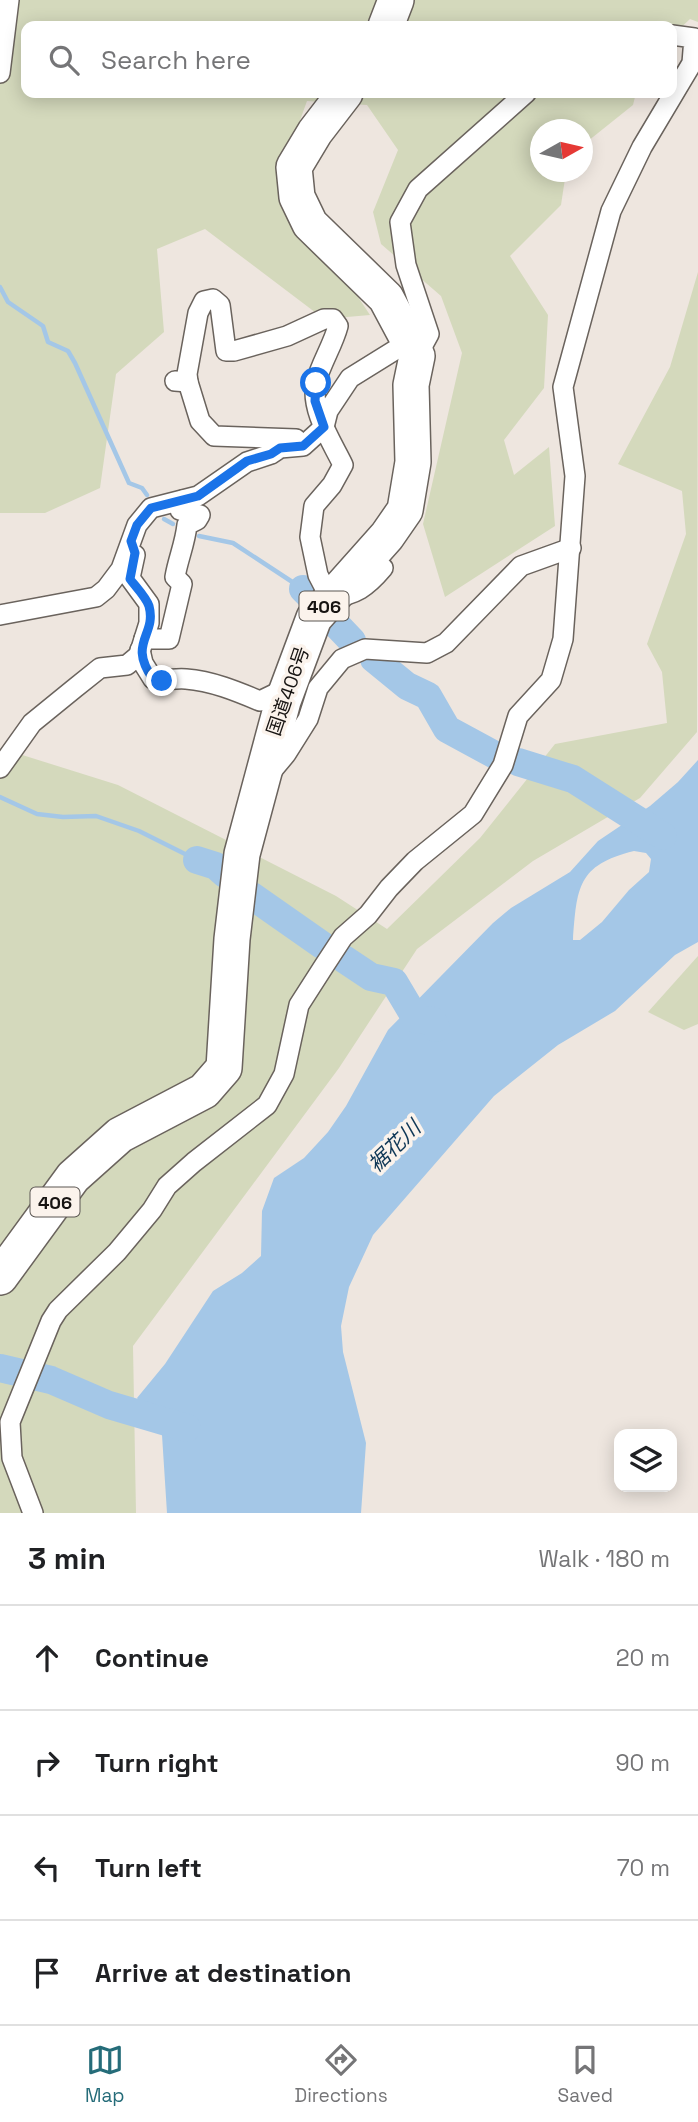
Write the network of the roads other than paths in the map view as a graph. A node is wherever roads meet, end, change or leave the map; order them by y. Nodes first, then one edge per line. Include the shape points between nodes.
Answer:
1 (9, 0) edge
2 (396, 0) edge
3 (388, 21) edge
4 (677, 35) edge
5 (696, 37) edge
6 (0, 73) edge
7 (677, 88) edge
8 (341, 98) edge
9 (520, 98) edge
10 (671, 98) edge
11 (412, 349) junction
12 (317, 433) junction
13 (183, 500) junction
14 (131, 541) junction
15 (571, 548) junction
16 (383, 568) dead end
17 (330, 598) junction
18 (0, 615) edge
19 (142, 645) junction
20 (288, 687) junction
21 (0, 768) edge
22 (258, 788) junction
23 (0, 1277) edge
24 (33, 1513) edge

1 - 6 street
2 - 3 highway
4 - 5 street
5 - 7 street via 692,63
8 - 11 highway via 294,167 297,197 310,224 386,299
9 - 11 street via 418,189 400,222 406,265 429,334
10 - 15 street via 611,211 563,387 575,476
11 - 12 street via 350,378
11 - 17 highway, 国道406号 / 406 via 413,462 405,510
12 - 12 street via 316,383 338,326 333,319 226,351 220,305 213,299 204,301 182,382 200,421 214,436
12 - 13 street via 303,446 280,448 247,461 198,496
12 - 17 street via 343,465 314,506 310,537 318,575
13 - 14 street via 151,508
13 - 19 street via 180,510 200,515 187,525 185,546 178,558 175,577 182,583 169,639
14 - 18 street via 121,569 96,597
14 - 19 street via 135,553 130,579 149,604
15 - 22 street via 521,565 446,643 427,653 365,649 342,659 318,688 308,719 286,754
15 - 24 street via 563,639 551,680 518,716 503,765 474,814 415,861 343,937 299,1005 284,1073 267,1105 167,1186 117,1252 58,1310 45,1331 10,1422 12,1458
16 - 17 street via 350,596
17 - 20 highway, 国道406号 / 406 via 314,618
19 - 20 street via 143,663 153,679 184,678 260,701
19 - 21 street via 139,655 127,665 100,668 32,723
20 - 22 highway, 国道406号 / 406
22 - 23 highway, 国道406号 / 406 via 242,854 224,1068 204,1091 120,1135 74,1177

